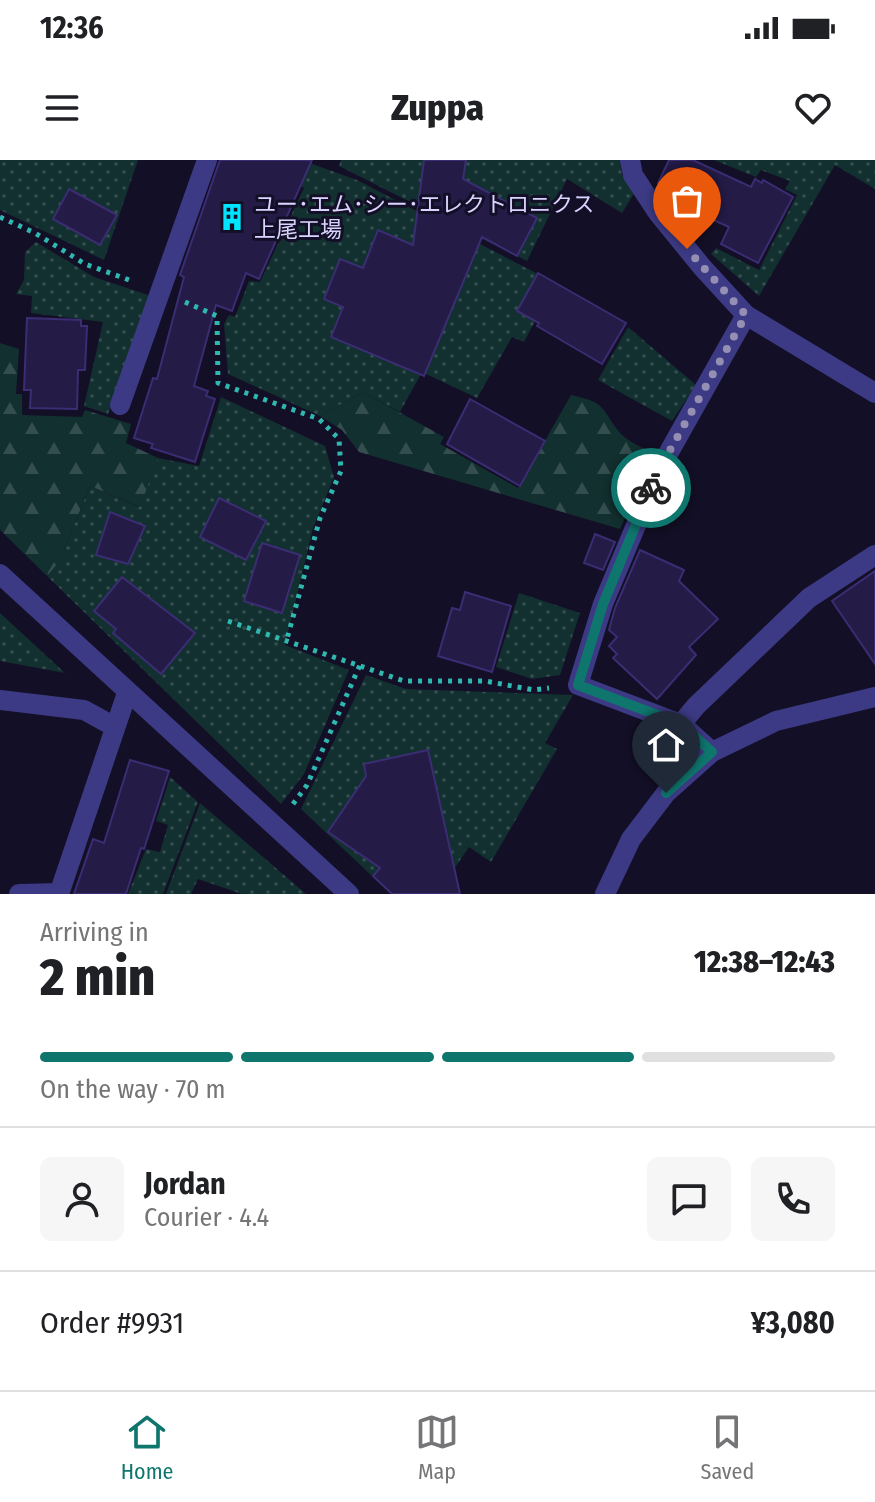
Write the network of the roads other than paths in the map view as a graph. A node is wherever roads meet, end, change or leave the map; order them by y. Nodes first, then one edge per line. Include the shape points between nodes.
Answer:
1 (207, 160) edge
2 (630, 160) edge
3 (746, 315) junction
4 (875, 393) edge
5 (120, 405) dead end
6 (875, 555) edge
7 (0, 574) edge
8 (127, 693) junction
9 (875, 697) edge
10 (0, 700) edge
11 (681, 724) junction
12 (115, 727) junction
13 (712, 752) junction
14 (59, 893) edge
15 (19, 894) edge
16 (349, 894) edge
17 (605, 894) edge

1 - 5 street
2 - 3 street via 633,175 658,213
3 - 4 street
3 - 11 street via 660,468 603,604 578,685
6 - 11 street via 809,598
7 - 8 street
8 - 12 street
8 - 16 street
9 - 13 street via 776,721
10 - 12 street via 84,710
11 - 13 street
12 - 14 street
13 - 17 street via 666,793 631,839
14 - 15 street

